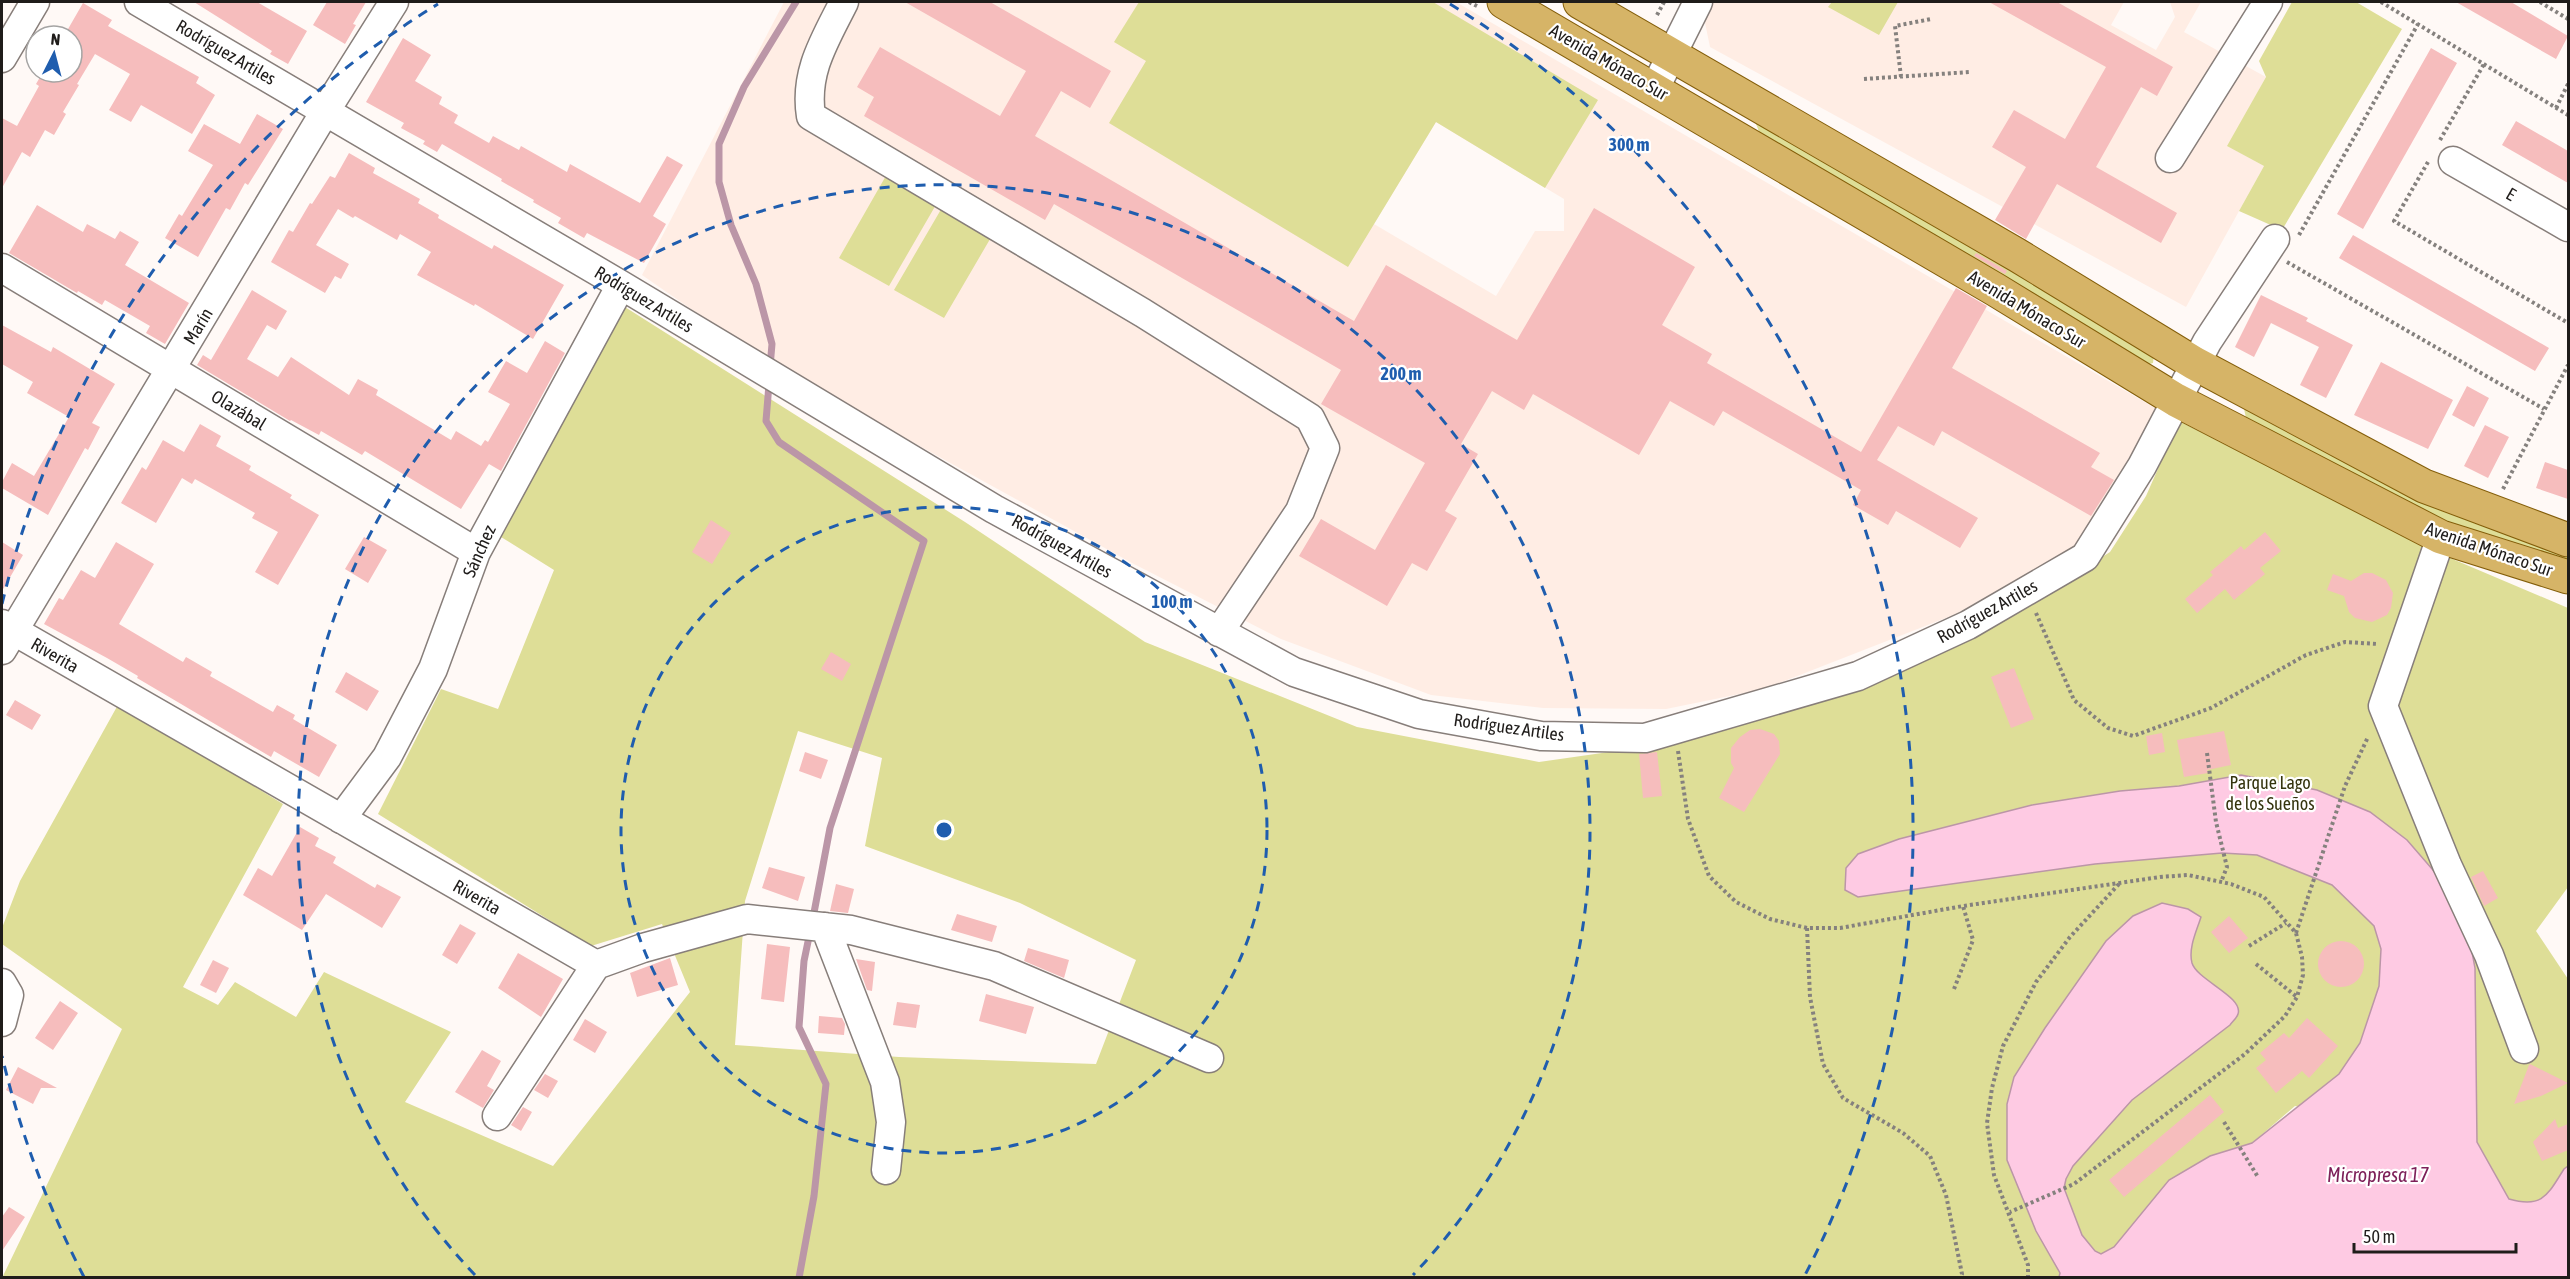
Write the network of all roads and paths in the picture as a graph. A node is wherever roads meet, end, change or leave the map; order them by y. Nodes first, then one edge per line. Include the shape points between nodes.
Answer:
1 (35, 2) edge
2 (139, 2) edge
3 (394, 2) edge
4 (844, 2) edge
5 (1504, 2) edge
6 (1580, 2) edge
7 (1664, 2) edge
8 (1698, 2) edge
9 (2268, 2) edge
10 (2381, 2) edge
11 (2540, 2) edge
12 (1931, 19) dead end
13 (2568, 19) edge
14 (1654, 21) dead end
15 (2418, 24) junction
16 (1673, 54) junction
17 (2, 58) edge
18 (2484, 64) junction
19 (1970, 72) dead end
20 (1901, 77) junction
21 (1864, 79) dead end
22 (2568, 84) edge
23 (1655, 88) junction
24 (2556, 108) junction
25 (326, 110) junction
26 (2568, 115) edge
27 (2442, 152) junction
28 (2170, 158) dead end
29 (2568, 228) edge
30 (2285, 247) junction
31 (2, 268) edge
32 (621, 285) junction
33 (2568, 323) edge
34 (2194, 363) junction
35 (2568, 365) edge
36 (172, 370) junction
37 (2176, 400) junction
38 (2544, 409) junction
39 (2458, 499) junction
40 (2491, 512) junction
41 (2441, 537) junction
42 (2568, 540) edge
43 (476, 552) junction
44 (2568, 577) edge
45 (2021, 593) junction
46 (1219, 632) junction
47 (5, 635) edge
48 (2403, 651) junction
49 (2383, 706) junction
50 (1674, 730) junction
51 (2207, 753) dead end
52 (341, 819) junction
53 (2221, 882) junction
54 (2120, 883) junction
55 (1963, 906) junction
56 (2286, 922) junction
57 (825, 927) junction
58 (1807, 928) junction
59 (2296, 933) junction
60 (2249, 946) dead end
61 (2256, 964) dead end
62 (596, 965) junction
63 (2, 983) edge
64 (1954, 989) dead end
65 (2297, 997) junction
66 (2, 1022) edge
67 (2524, 1049) dead end
68 (1209, 1058) dead end
69 (497, 1116) dead end
70 (2224, 1122) dead end
71 (886, 1170) dead end
72 (2258, 1177) dead end
73 (2010, 1212) junction
74 (1960, 1278) edge
75 (2028, 1278) edge

1 - 17 street
2 - 25 street, Rodríguez Artiles
3 - 25 street, Marín
4 - 46 street via 814,64 808,97 811,116 1143,313 1310,418 1325,448 1300,511
5 - 23 main road, Avenida Mónaco Sur
6 - 16 main road, Avenida Mónaco Sur
7 - 14 path
8 - 16 street
9 - 28 street
10 - 15 path
11 - 13 path
12 - 20 path via 1895,26
15 - 18 path
15 - 30 path
16 - 23 street
16 - 34 main road, Avenida Mónaco Sur
18 - 24 path
18 - 27 path
19 - 20 path
20 - 21 path
22 - 24 path
23 - 37 main road, Avenida Mónaco Sur
24 - 26 path
25 - 32 street, Rodríguez Artiles
25 - 36 street, Marín
27 - 29 street, E
27 - 33 path via 2394,221
30 - 34 street, Rodríguez Artiles
30 - 38 path
31 - 36 street, Olazábal
32 - 43 street, Sánchez
32 - 46 street, Rodríguez Artiles via 994,509
34 - 37 street, Rodríguez Artiles
34 - 39 main road, Avenida Mónaco Sur via 2424,486
35 - 38 path
36 - 43 street, Olazábal
36 - 47 street, Marín
37 - 41 main road, Avenida Mónaco Sur
37 - 45 street, Rodríguez Artiles via 2142,466 2085,557
38 - 40 path
39 - 40 main road, Avenida Mónaco Sur
39 - 41 main road
40 - 42 main road, Avenida Mónaco Sur
41 - 44 main road, Avenida Mónaco Sur
41 - 48 street
43 - 52 street, Sánchez via 433,669 387,757
45 - 48 path via 2037,616 2074,700 2108,728 2133,736 2211,708 2306,655 2345,642 2378,644
45 - 50 street, Rodríguez Artiles via 1968,624 1858,676
46 - 50 street, Rodríguez Artiles via 1294,672 1419,714 1541,736 1646,738
47 - 52 street, Riverita
48 - 49 street
49 - 59 path via 2345,786
49 - 67 street via 2447,865 2489,955
50 - 58 path via 1688,819 1709,876 1736,902 1770,919
51 - 53 path via 2216,822 2227,867
52 - 62 street, Riverita
53 - 54 path via 2188,875
53 - 56 path via 2264,897
54 - 55 path
54 - 73 path via 2070,937 2036,982 2004,1046 1987,1123 1994,1175
55 - 58 path via 1840,927
55 - 64 path via 1973,940
56 - 59 path
56 - 60 path
57 - 62 street via 747,919
57 - 68 street via 994,966
57 - 71 street via 885,1082 891,1122
58 - 74 path via 1810,997 1823,1064 1843,1098 1903,1133 1930,1156 1946,1195
59 - 65 path via 2303,975
61 - 65 path
62 - 69 street
63 - 66 street via 9,995
65 - 73 path via 2284,1016 2244,1054 2074,1184
70 - 72 path
73 - 75 path via 2028,1265

